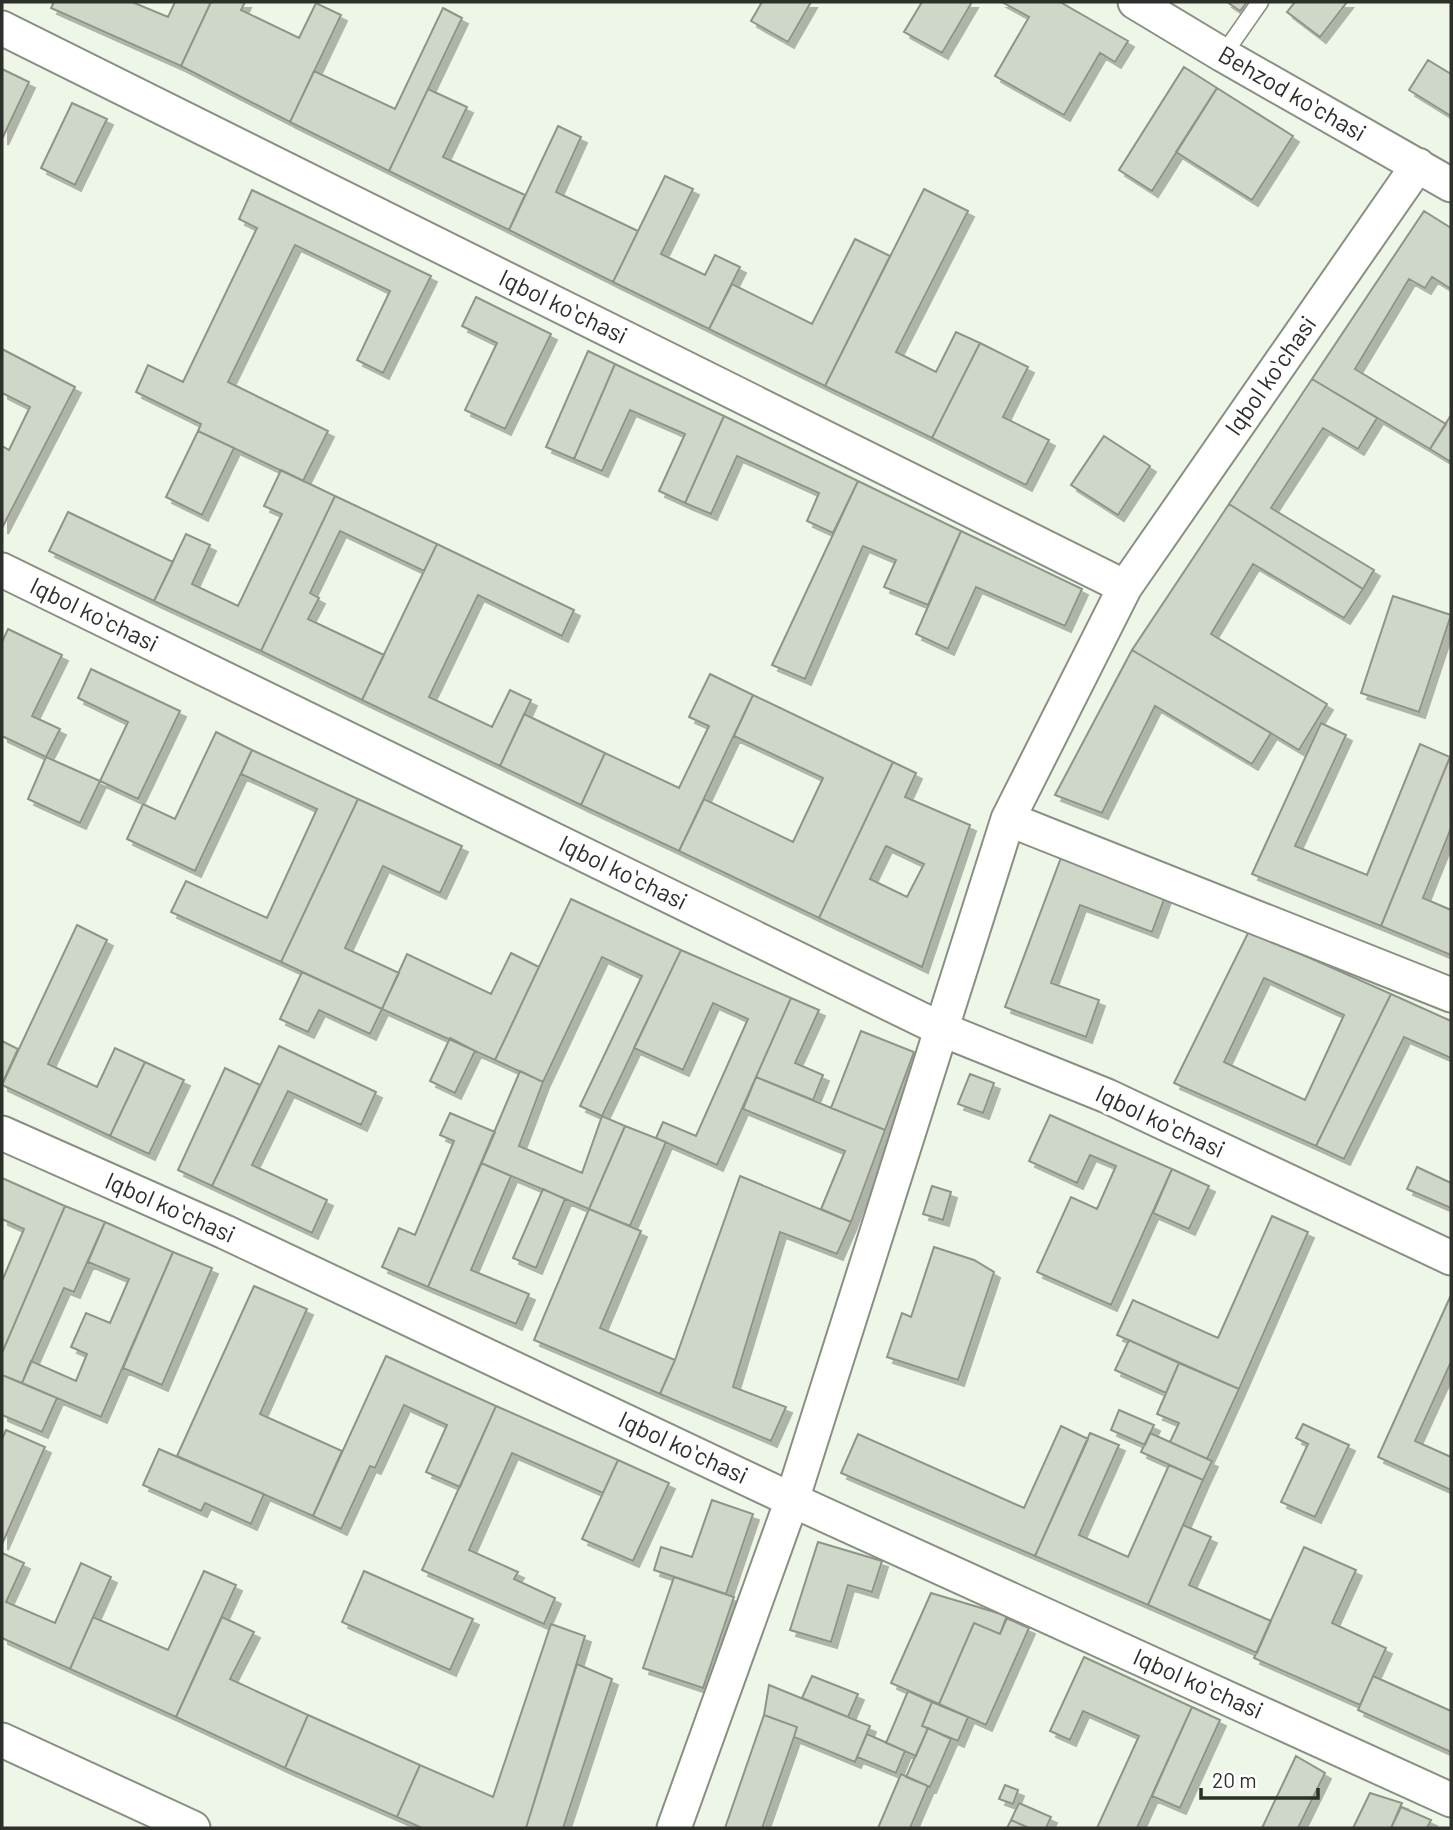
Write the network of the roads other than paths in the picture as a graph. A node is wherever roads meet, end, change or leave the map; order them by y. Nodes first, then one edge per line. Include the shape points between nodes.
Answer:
1 (1135, 2) edge
2 (1260, 2) edge
3 (2, 28) edge
4 (1223, 55) junction
5 (1418, 165) junction
6 (1451, 185) edge
7 (2, 570) edge
8 (1125, 587) junction
9 (1008, 819) junction
10 (1451, 995) edge
11 (942, 1029) junction
12 (2, 1133) edge
13 (1451, 1258) edge
14 (792, 1500) junction
15 (2, 1740) edge
16 (1451, 1800) edge
17 (192, 1828) edge
18 (674, 1828) edge

1 - 4 street, Behzod koʻchasi
2 - 4 lane
3 - 8 street, Iqbol koʻchasi
4 - 5 street, Behzod koʻchasi
5 - 6 street, Behzod koʻchasi
5 - 8 street, Iqbol koʻchasi
7 - 11 street, Iqbol koʻchasi
8 - 9 street, Iqbol koʻchasi
9 - 10 street
9 - 11 street, Iqbol koʻchasi
11 - 13 street, Iqbol koʻchasi via 1107,1096
11 - 14 street, Iqbol koʻchasi
12 - 14 street, Iqbol koʻchasi via 225,1232
14 - 16 street, Iqbol koʻchasi
14 - 18 street, Iqbol koʻchasi
15 - 17 street

